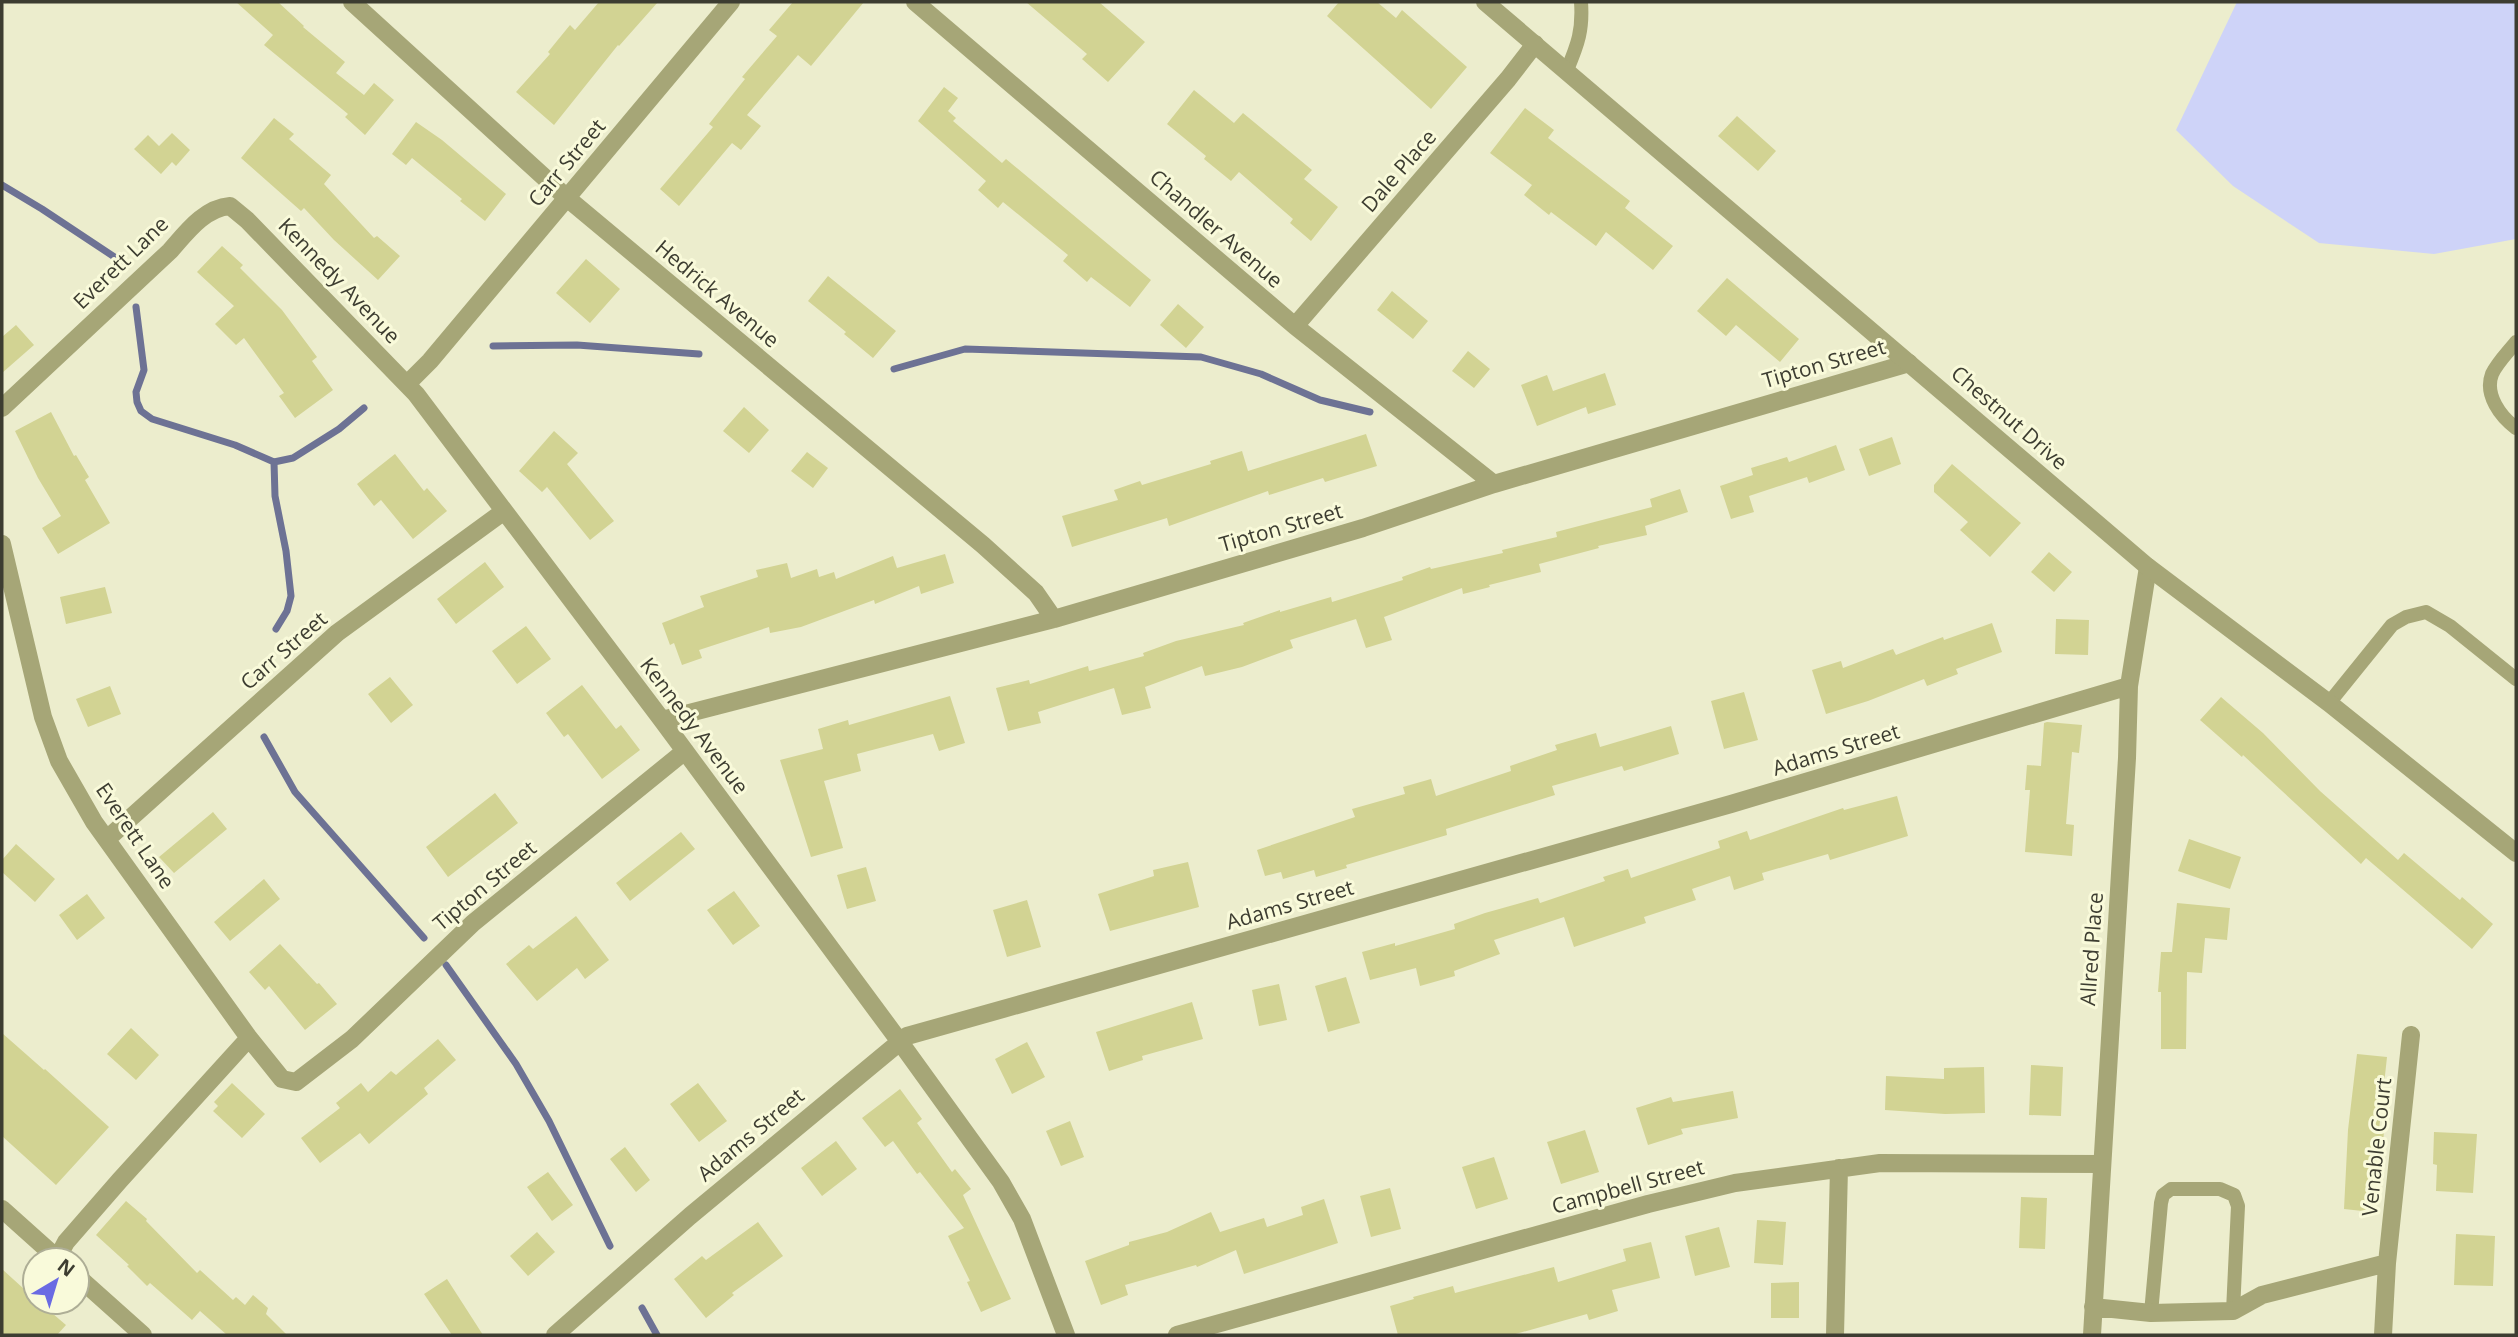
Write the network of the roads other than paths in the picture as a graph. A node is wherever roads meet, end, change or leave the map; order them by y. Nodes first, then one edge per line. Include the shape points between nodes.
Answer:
1 (352, 2) edge
2 (731, 2) edge
3 (915, 2) edge
4 (1486, 2) edge
5 (1581, 2) edge
6 (1535, 44) junction
7 (1567, 70) junction
8 (568, 198) junction
9 (212, 211) joint
10 (1295, 326) junction
11 (2516, 342) edge
12 (1909, 363) junction
13 (407, 384) junction
14 (2, 408) edge
15 (2516, 428) edge
16 (1493, 484) junction
17 (503, 512) junction
18 (2, 544) edge
19 (2148, 567) junction
20 (1054, 619) junction
21 (2516, 679) edge
22 (2129, 686) junction
23 (2329, 703) junction
24 (662, 720) junction
25 (685, 751) junction
26 (107, 839) junction
27 (2516, 853) edge
28 (2411, 1035) dead end
29 (249, 1038) junction
30 (900, 1042) junction
31 (321, 1063) joint
32 (2102, 1164) junction
33 (1839, 1168) junction
34 (2, 1209) edge
35 (43, 1246) edge
36 (64, 1246) edge
37 (2387, 1263) junction
38 (91, 1289) edge
39 (2093, 1307) junction
40 (2233, 1311) junction
41 (2151, 1312) junction
42 (143, 1335) edge
43 (555, 1335) edge
44 (1066, 1335) edge
45 (1177, 1335) edge
46 (1835, 1335) edge
47 (2092, 1335) edge
48 (2384, 1335) edge

1 - 8 street, Hedrick Avenue
2 - 8 street, Carr Street
3 - 10 street, Chandler Avenue
4 - 6 street, Chestnut Drive
5 - 7 lane via 1578,46
6 - 7 street, Chestnut Drive
6 - 10 street, Dale Place
7 - 12 street, Chestnut Drive
8 - 13 street, Carr Street
8 - 20 street, Hedrick Avenue via 983,545 1037,593
9 - 13 street, Kennedy Avenue via 230,206 247,220
9 - 14 street, Everett Lane
10 - 16 street, Chandler Avenue
11 - 15 lane via 2492,374 2490,385 2496,410
12 - 16 street, Tipton Street
12 - 19 street, Chestnut Drive
13 - 17 street, Kennedy Avenue
16 - 20 street, Tipton Street via 1363,528
17 - 24 street, Kennedy Avenue
17 - 26 street, Carr Street via 337,633
18 - 26 street, Everett Lane via 43,717 59,761
19 - 22 street, Allred Place
19 - 23 street, Chestnut Drive
20 - 24 street, Tipton Street
21 - 23 lane via 2426,612 2392,625
22 - 30 street, Adams Street via 1718,808 907,1036
22 - 32 street, Allred Place
23 - 27 street, Chestnut Drive
24 - 25 street, Kennedy Avenue
25 - 30 street, Kennedy Avenue
25 - 31 street, Tipton Street via 473,923
26 - 29 street, Everett Lane
28 - 37 street, Venable Court
29 - 31 street, Everett Lane via 282,1079 296,1082
29 - 36 street
30 - 43 street, Adams Street
30 - 44 street, Kennedy Avenue via 1001,1182 1022,1219
32 - 33 street, Campbell Street via 1880,1163
32 - 39 street, Allred Place
33 - 45 street, Campbell Street via 1734,1183 1661,1201
33 - 46 street
34 - 35 street
37 - 40 street via 2262,1295
37 - 48 street, Venable Court
38 - 42 street
39 - 41 street
39 - 47 street, Allred Place
40 - 41 street
40 - 41 lane via 2238,1206 2234,1195 2220,1189 2171,1189 2161,1203

